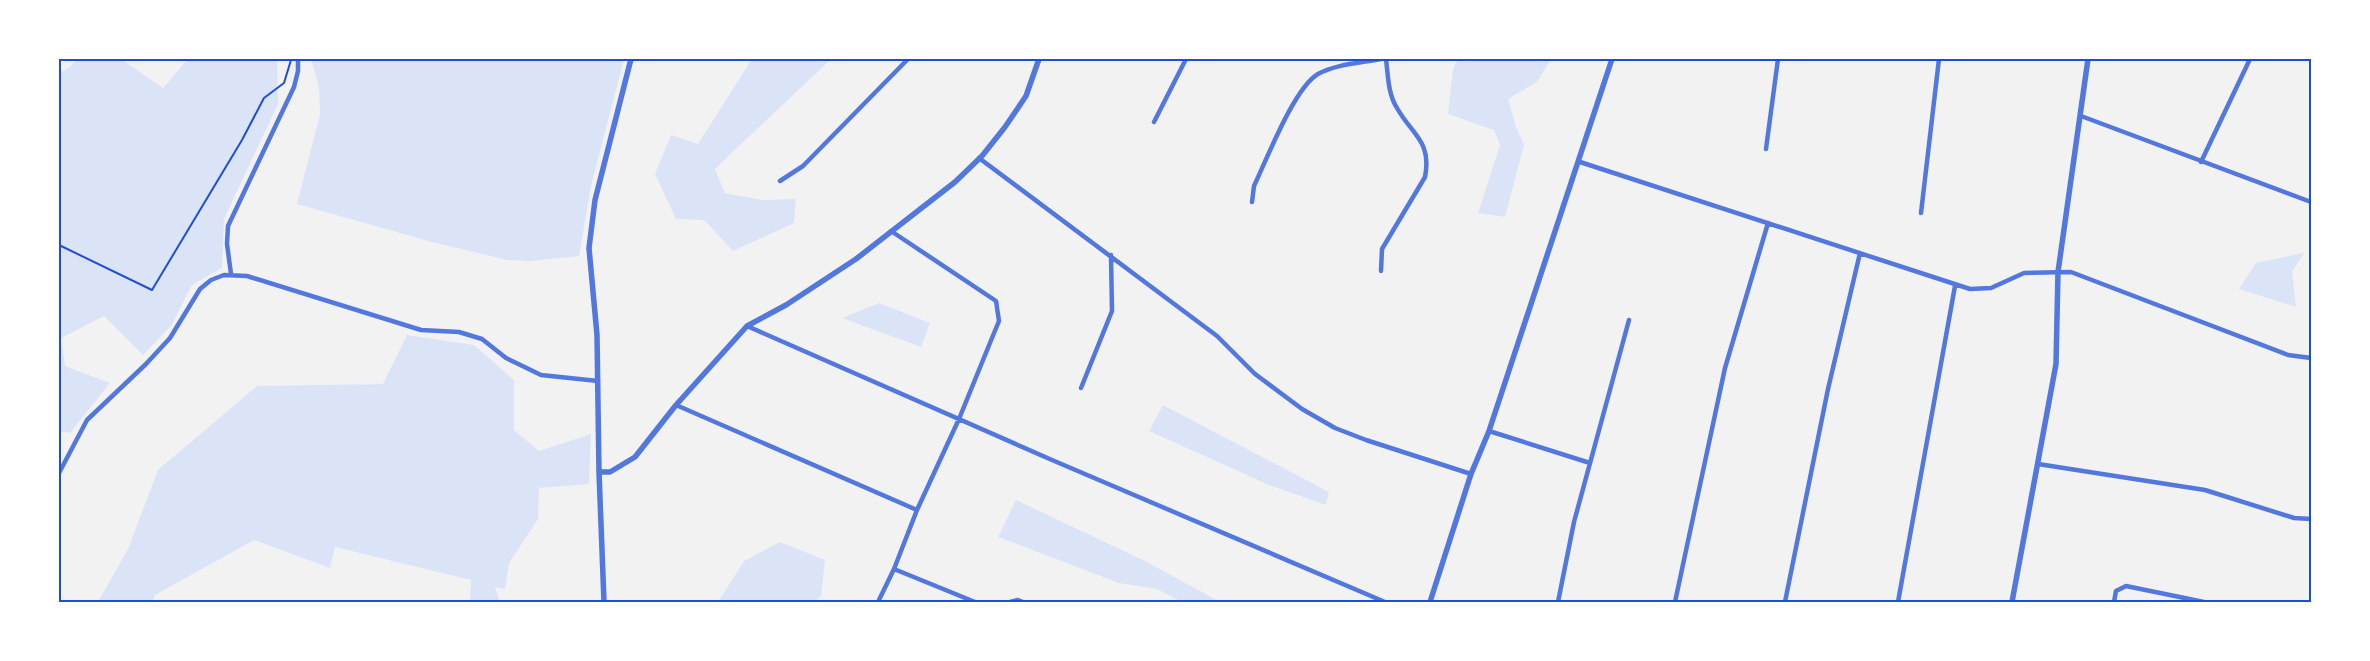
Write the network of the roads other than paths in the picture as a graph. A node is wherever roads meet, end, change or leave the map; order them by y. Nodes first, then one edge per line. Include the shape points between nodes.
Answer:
1 (298, 59) edge
2 (631, 59) edge
3 (908, 59) edge
4 (1039, 59) edge
5 (1186, 59) edge
6 (1381, 59) edge
7 (1386, 59) edge
8 (1612, 59) edge
9 (1778, 59) edge
10 (1939, 59) edge
11 (2088, 59) edge
12 (2250, 59) edge
13 (2081, 116) junction
14 (1154, 122) dead end
15 (1766, 150) dead end
16 (979, 158) junction
17 (1580, 162) junction
18 (2200, 162) junction
19 (780, 181) dead end
20 (1252, 202) dead end
21 (2311, 202) edge
22 (1921, 213) dead end
23 (1768, 223) junction
24 (891, 231) junction
25 (1860, 253) junction
26 (1111, 255) junction
27 (1381, 271) dead end
28 (2058, 272) junction
29 (231, 274) junction
30 (1956, 286) junction
31 (1629, 320) dead end
32 (747, 326) junction
33 (2311, 358) edge
34 (598, 381) junction
35 (1081, 388) dead end
36 (676, 405) junction
37 (959, 419) junction
38 (1489, 431) junction
39 (1590, 463) junction
40 (2038, 464) junction
41 (599, 472) junction
42 (59, 473) edge
43 (1471, 474) junction
44 (917, 510) junction
45 (2311, 519) edge
46 (894, 569) junction
47 (879, 600) dead end
48 (604, 602) edge
49 (975, 602) edge
50 (1010, 602) edge
51 (1023, 602) edge
52 (1385, 602) edge
53 (1430, 602) edge
54 (1558, 602) edge
55 (1675, 602) edge
56 (1785, 602) edge
57 (1898, 602) edge
58 (2012, 602) edge
59 (2114, 602) edge
60 (2204, 602) edge

1 - 29 street via 294,86 228,226
2 - 34 street via 590,231 589,265 597,335
3 - 19 street via 803,166
4 - 16 street via 1026,96
5 - 14 street
6 - 20 street via 1333,68 1318,74 1302,87 1254,186
7 - 27 street via 1396,108 1422,141 1427,166 1425,177 1382,250
8 - 17 street
9 - 15 street
10 - 22 street
11 - 13 street
12 - 18 street
13 - 18 street
13 - 28 street
16 - 24 street via 955,182
16 - 26 street
17 - 23 street
17 - 38 street
18 - 21 street
23 - 25 street
23 - 55 street via 1725,368
24 - 32 street via 856,259
24 - 37 street via 996,301 999,321
25 - 30 street
25 - 56 street via 1828,389
26 - 35 street via 1112,311
26 - 43 street via 1217,336 1255,374 1302,409 1335,428 1366,440
28 - 30 street via 2018,275 1983,290
28 - 33 street via 2071,272 2288,355
28 - 40 street via 2057,355
29 - 34 street via 247,276 420,330 458,332 482,339 506,358 541,375
29 - 42 street via 211,280 200,289 170,338 87,420
30 - 57 street
31 - 39 street
32 - 36 street
32 - 37 street
34 - 41 street
36 - 41 street via 634,457 610,472
36 - 44 street
37 - 44 street
37 - 52 street
38 - 39 street
38 - 43 street
39 - 54 street
40 - 45 street via 2205,490 2294,518
40 - 58 street
41 - 48 street
43 - 53 street
44 - 46 street
46 - 47 street
46 - 49 street
50 - 51 street
59 - 60 street via 2116,591 2126,586

